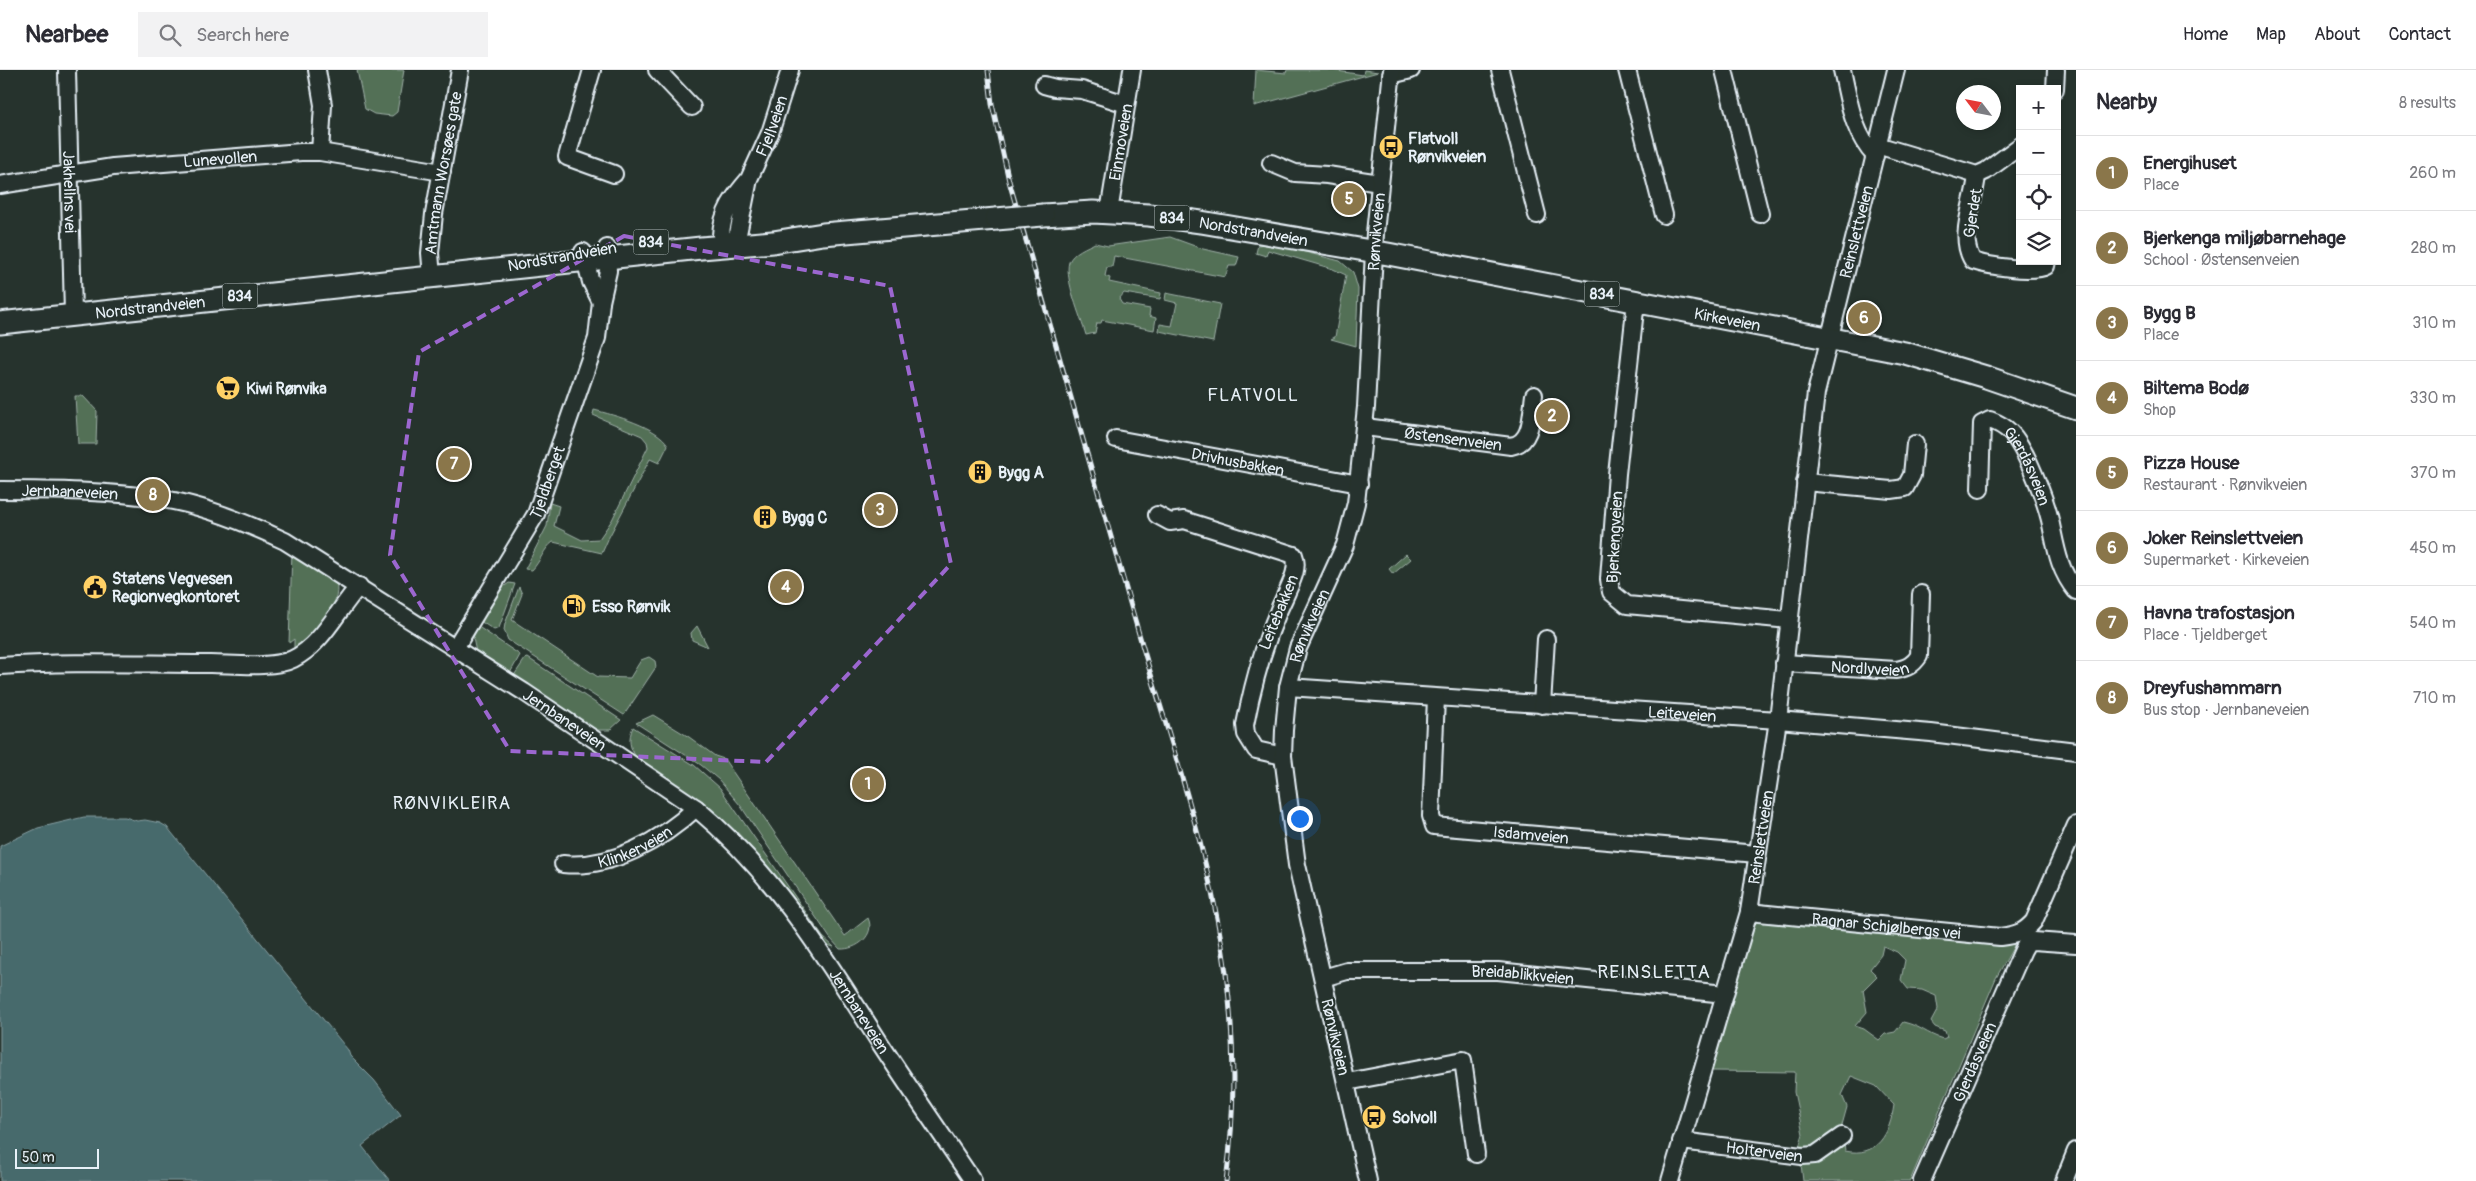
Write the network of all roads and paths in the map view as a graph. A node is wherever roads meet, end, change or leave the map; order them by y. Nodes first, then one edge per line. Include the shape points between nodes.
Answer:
1 (67, 70) edge
2 (317, 70) edge
3 (460, 70) edge
4 (592, 70) edge
5 (657, 70) edge
6 (790, 70) edge
7 (1132, 70) edge
8 (1411, 70) edge
9 (1500, 70) edge
10 (1627, 70) edge
11 (1724, 70) edge
12 (1842, 70) edge
13 (1896, 70) edge
14 (2056, 70) edge
15 (1392, 73) edge
16 (1044, 85) dead end
17 (2055, 85) edge
18 (1126, 104) junction
19 (692, 107) dead end
20 (2016, 149) edge
21 (1876, 151) junction
22 (320, 152) junction
23 (1270, 163) dead end
24 (442, 172) junction
25 (71, 173) junction
26 (614, 174) dead end
27 (1977, 175) junction
28 (1380, 184) junction
29 (0, 185) edge
30 (1109, 212) junction
31 (1760, 214) dead end
32 (1537, 215) dead end
33 (1664, 215) dead end
34 (730, 238) junction
35 (1374, 251) junction
36 (608, 254) junction
37 (584, 257) junction
38 (2046, 265) edge
39 (432, 276) junction
40 (1636, 301) junction
41 (601, 302) junction
42 (73, 314) junction
43 (0, 323) edge
44 (1829, 338) junction
45 (1534, 396) dead end
46 (2076, 408) edge
47 (1365, 427) junction
48 (1116, 439) dead end
49 (1915, 444) dead end
50 (1806, 482) junction
51 (1359, 484) junction
52 (1980, 489) dead end
53 (0, 490) edge
54 (1157, 515) dead end
55 (359, 586) junction
56 (2076, 591) edge
57 (1921, 594) dead end
58 (1788, 620) junction
59 (1546, 639) dead end
60 (455, 648) junction
61 (1784, 662) junction
62 (0, 666) edge
63 (1288, 687) junction
64 (1436, 698) junction
65 (1542, 705) junction
66 (1778, 720) junction
67 (2076, 751) edge
68 (1283, 756) junction
69 (696, 808) junction
70 (2076, 825) edge
71 (1757, 854) junction
72 (563, 864) dead end
73 (1749, 912) junction
74 (2024, 938) junction
75 (2076, 944) edge
76 (1322, 978) junction
77 (1725, 994) junction
78 (1347, 1082) junction
79 (1842, 1136) dead end
80 (1681, 1141) junction
81 (2076, 1151) edge
82 (1476, 1154) dead end
83 (973, 1181) edge
84 (1368, 1181) edge
85 (1670, 1181) edge
86 (1922, 1181) edge
87 (2064, 1181) edge

1 - 25 street, Jakhellns vei
2 - 22 street via 323,104
3 - 24 street, Amtmann Worsøes gate
4 - 26 street via 567,157
5 - 19 street
6 - 34 street, Fjellveien via 770,134 749,180
7 - 18 street, Einmoveien
8 - 15 street
9 - 32 street
10 - 33 street
11 - 31 street
12 - 21 street via 1856,128 1864,144
13 - 21 street, Reinslettveien
14 - 17 street
15 - 28 street, Rønvikveien
16 - 18 street via 1082,90
18 - 30 street, Einmoveien
20 - 27 street
21 - 27 street
21 - 44 street, Reinslettveien
22 - 24 street, Lunevollen
22 - 25 street, Lunevollen via 194,160
23 - 28 street via 1295,173
24 - 39 street, Amtmann Worsøes gate via 430,253
25 - 29 street, Lunevollen
25 - 42 street, Jakhellns vei
27 - 38 street, Gjerdet via 1967,230 1969,254 1974,261 2004,267 2041,269
28 - 35 street, Rønvikveien
30 - 34 main road, Nordstrandveien / 834, bridge
30 - 35 main road, Nordstrandveien / 834 via 1201,222
34 - 36 main road, Nordstrandveien / 834
35 - 40 main road, Kirkeveien / 834
35 - 47 street, Rønvikveien
36 - 37 main road, Nordstrandveien / 834
36 - 41 street, Tjeldberget
37 - 39 main road, Nordstrandveien / 834
37 - 41 street
39 - 42 main road, Nordstrandveien / 834
40 - 44 main road, Kirkeveien / 834
40 - 58 street, Bjerkengveien via 1617,474 1609,579 1611,592 1627,605
41 - 60 street, Tjeldberget via 592,357 536,514
42 - 43 main road, Nordstrandveien / 834
44 - 46 main road, Kirkeveien / 834 via 1930,360
44 - 50 street, Reinslettveien via 1812,420
45 - 47 street, Østensenveien via 1527,437 1518,445
47 - 51 street, Rønvikveien
48 - 51 street, Drivhusbakken
49 - 50 street via 1912,475 1905,488 1891,490
50 - 58 street, Reinslettveien
51 - 63 street, Rønvikveien via 1345,545 1298,648
52 - 56 street, Gjerdåsveien via 1982,424 1990,420 2003,426 2017,440 2046,505 2059,563 2065,578
53 - 55 street, Jernbaneveien via 93,492 164,500 208,510 285,541
54 - 68 street, Leitebakken via 1170,522 1184,520 1294,556 1297,562 1292,580 1261,654 1245,725 1246,734 1256,750
55 - 60 street, Jernbaneveien
55 - 62 street via 320,636 292,660 272,664 89,662
57 - 61 street, Nordlyveien via 1919,656 1907,668 1896,670
58 - 61 street, Reinslettveien
59 - 65 street
60 - 69 street, Jernbaneveien
61 - 66 street, Reinslettveien
63 - 64 street, Leiteveien
63 - 68 street, Rønvikveien
64 - 65 street, Leiteveien
64 - 71 street, Isdamveien via 1431,816 1434,826
65 - 66 street, Leiteveien
66 - 67 street, Leiteveien via 1931,733
66 - 71 street, Reinslettveien
68 - 76 street, Rønvikveien via 1297,865
69 - 72 street, Klinkerveien via 662,836 622,855 580,865
69 - 83 street, Jernbaneveien via 760,869 787,905
70 - 74 street, Gjerdåsveien
71 - 73 street, Reinslettveien
73 - 74 street, Ragnar Schjølbergs vei
73 - 77 street, Reinslettveien
74 - 75 street, Ragnar Schjølbergs vei
74 - 86 street, Gjerdåsveien
76 - 77 street, Breidablikkveien via 1347,971 1498,971
76 - 78 street, Rønvikveien
77 - 80 street, Reinslettveien
78 - 82 street via 1463,1060
78 - 84 street, Rønvikveien
79 - 80 street, Holterveien via 1815,1155 1802,1156
80 - 85 street, Reinslettveien
81 - 87 street

